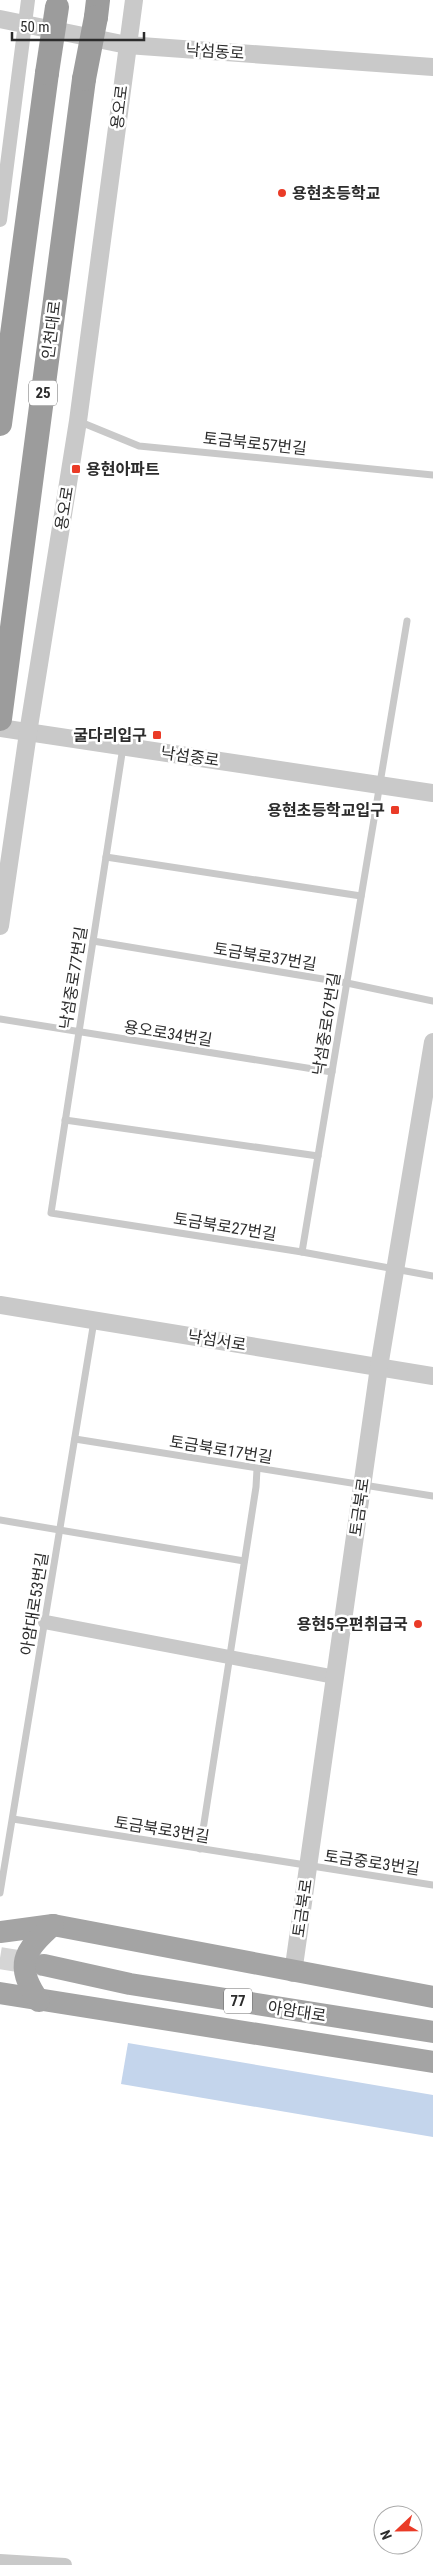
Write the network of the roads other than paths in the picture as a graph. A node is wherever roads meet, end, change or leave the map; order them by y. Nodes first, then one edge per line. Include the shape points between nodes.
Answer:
1 (28, 0) edge
2 (134, 0) edge
3 (57, 4) edge
4 (97, 8) edge
5 (0, 19) edge
6 (25, 22) junction
7 (127, 44) junction
8 (433, 67) edge
9 (4, 161) edge
10 (0, 220) edge
11 (78, 421) junction
12 (0, 424) edge
13 (433, 475) edge
14 (407, 621) dead end
15 (1, 718) edge
16 (28, 733) junction
17 (123, 747) junction
18 (380, 783) junction
19 (433, 792) edge
20 (106, 856) junction
21 (361, 896) junction
22 (0, 926) edge
23 (93, 941) junction
24 (347, 983) junction
25 (433, 1001) edge
26 (0, 1019) edge
27 (79, 1032) junction
28 (433, 1042) edge
29 (332, 1072) junction
30 (65, 1120) junction
31 (318, 1156) junction
32 (51, 1213) joint
33 (302, 1252) junction
34 (395, 1270) junction
35 (433, 1276) edge
36 (0, 1305) edge
37 (94, 1320) junction
38 (379, 1367) junction
39 (433, 1376) edge
40 (75, 1439) junction
41 (257, 1469) junction
42 (362, 1486) junction
43 (433, 1496) edge
44 (0, 1520) edge
45 (60, 1531) junction
46 (244, 1561) junction
47 (45, 1622) junction
48 (230, 1657) junction
49 (334, 1677) junction
50 (13, 1819) junction
51 (200, 1849) junction
52 (307, 1867) junction
53 (433, 1883) edge
54 (0, 1893) edge
55 (54, 1925) junction
56 (0, 1932) edge
57 (44, 1965) tunnel mouth
58 (293, 1972) junction
59 (0, 1993) edge
60 (433, 1998) edge
61 (39, 2001) junction
62 (433, 2032) edge
63 (433, 2062) edge
64 (0, 2561) edge
65 (65, 2565) edge

1 - 6 street
2 - 7 street, 용오로
3 - 12 highway, 25, bridge
4 - 15 highway, 인천대로 / 25, bridge via 84,79
5 - 6 street, 낙섬동로
6 - 7 street, 낙섬동로
6 - 9 street
7 - 8 street, 낙섬동로
7 - 11 street, 용오로
9 - 10 street
11 - 13 lane, 토금북로57번길 via 139,446
11 - 16 street, 용오로
14 - 18 lane
15 - 16 street, 낙섬중로
16 - 17 street, 낙섬중로
16 - 22 street, 용오로
17 - 18 street, 낙섬중로
17 - 20 lane, 낙섬중로77번길
18 - 19 street, 낙섬중로
18 - 21 lane, 낙섬중로67번길
20 - 21 lane
20 - 23 lane, 낙섬중로77번길
21 - 24 lane, 낙섬중로67번길
23 - 24 lane, 토금북로37번길
23 - 27 lane, 낙섬중로77번길
24 - 25 lane, 토금북로37번길
24 - 29 lane, 낙섬중로67번길
26 - 27 lane, 용오로34번길
27 - 29 lane, 용오로34번길
27 - 30 lane, 낙섬중로77번길
28 - 34 street, 토금북로
29 - 31 lane, 낙섬중로67번길
30 - 31 lane
30 - 32 lane, 낙섬중로77번길
31 - 33 lane, 낙섬중로67번길
32 - 33 lane, 토금북로27번길
33 - 34 lane, 토금북로27번길
34 - 35 lane, 토금북로27번길
34 - 38 street, 토금북로
36 - 37 street, 낙섬서로
37 - 38 street, 낙섬서로
37 - 40 lane, 아암대로53번길
38 - 39 street, 낙섬서로
38 - 42 street, 토금북로
40 - 41 lane, 토금북로17번길
40 - 45 lane, 아암대로53번길
41 - 42 lane, 토금북로17번길
41 - 46 lane
42 - 43 lane, 토금북로17번길
42 - 49 street, 토금북로
44 - 45 lane
45 - 46 lane
45 - 47 lane, 아암대로53번길
46 - 48 lane
47 - 48 street
47 - 50 lane, 아암대로53번길
48 - 49 street
48 - 51 lane
49 - 52 street, 토금북로
50 - 51 lane, 토금북로3번길
50 - 54 lane, 아암대로53번길
51 - 52 lane, 토금북로3번길
52 - 53 lane, 토금중로3번길
52 - 58 street, 토금북로
55 - 56 main road
55 - 58 main road
55 - 61 main road via 35,1941 26,1954 23,1969 27,1985
57 - 62 main road, 아암대로 / 77 via 130,1984
58 - 60 main road
59 - 61 main road
61 - 63 main road
64 - 65 street

